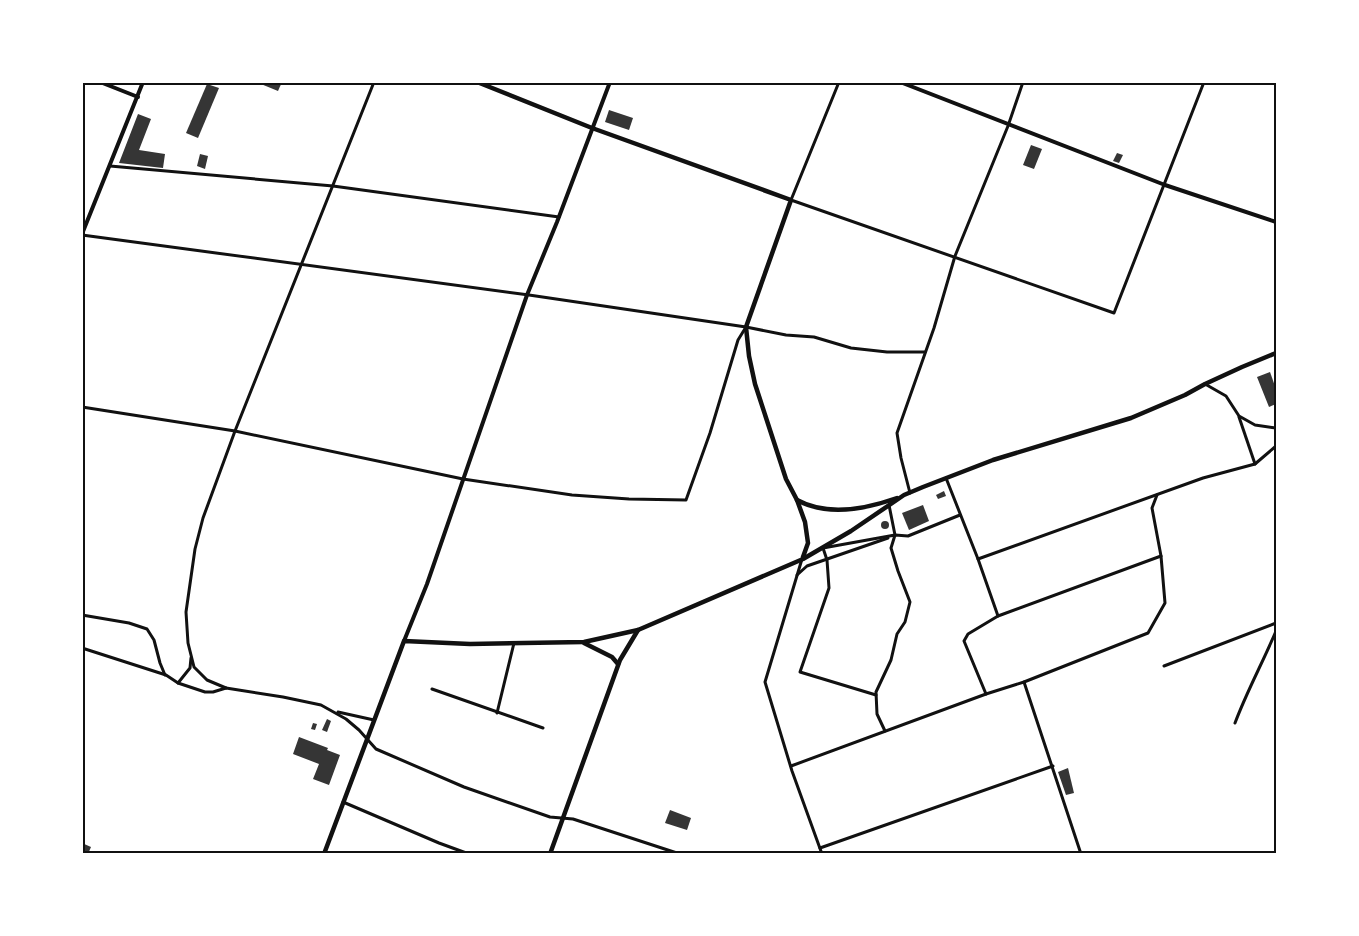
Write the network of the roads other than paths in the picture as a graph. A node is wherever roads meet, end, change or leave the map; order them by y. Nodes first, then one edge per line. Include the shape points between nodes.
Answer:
1 (100, 82) edge
2 (143, 82) edge
3 (374, 82) edge
4 (476, 82) edge
5 (610, 82) edge
6 (839, 82) edge
7 (900, 82) edge
8 (1023, 82) edge
9 (1204, 82) edge
10 (138, 97) junction
11 (1008, 126) junction
12 (592, 128) junction
13 (110, 166) junction
14 (1165, 185) junction
15 (333, 186) junction
16 (791, 200) junction
17 (559, 217) junction
18 (1276, 222) edge
19 (82, 235) edge
20 (955, 256) junction
21 (301, 264) junction
22 (527, 295) junction
23 (746, 327) junction
24 (925, 352) junction
25 (1276, 353) edge
26 (1205, 384) junction
27 (82, 406) edge
28 (1239, 416) junction
29 (1276, 428) edge
30 (235, 431) junction
31 (1276, 446) edge
32 (1255, 464) junction
33 (946, 478) junction
34 (463, 479) junction
35 (910, 493) junction
36 (904, 495) junction
37 (1157, 495) junction
38 (797, 500) junction
39 (889, 506) junction
40 (960, 515) junction
41 (895, 535) junction
42 (823, 548) junction
43 (1161, 556) junction
44 (802, 558) junction
45 (978, 559) junction
46 (827, 560) junction
47 (797, 575) junction
48 (82, 615) edge
49 (998, 616) junction
50 (1276, 622) edge
51 (638, 630) junction
52 (1276, 631) edge
53 (404, 642) junction
54 (584, 642) junction
55 (514, 643) junction
56 (82, 648) edge
57 (191, 656) junction
58 (618, 664) junction
59 (1164, 666) dead end
60 (166, 675) junction
61 (1024, 682) junction
62 (178, 683) junction
63 (226, 688) junction
64 (432, 689) dead end
65 (986, 694) junction
66 (876, 695) junction
67 (335, 712) junction
68 (497, 713) junction
69 (374, 720) junction
70 (1235, 722) dead end
71 (543, 728) dead end
72 (885, 732) junction
73 (367, 739) junction
74 (791, 766) junction
75 (1053, 766) junction
76 (342, 802) junction
77 (563, 817) junction
78 (820, 848) junction
79 (325, 853) edge
80 (468, 854) edge
81 (550, 854) edge
82 (680, 854) edge
83 (822, 854) edge
84 (1081, 854) edge

1 - 10 street
2 - 10 street
3 - 15 street
4 - 12 main road
5 - 12 street
6 - 16 street
7 - 11 street
8 - 11 street
9 - 14 street
10 - 13 street
11 - 14 street
11 - 20 street
12 - 16 main road
12 - 17 street
13 - 15 street
13 - 19 street
14 - 18 street
14 - 20 street via 1114,313
15 - 17 street
15 - 21 street
16 - 20 street
16 - 23 main road
17 - 22 street
19 - 21 street
20 - 24 street
21 - 22 street
21 - 30 street
22 - 23 street
22 - 34 street
23 - 24 street via 814,337 851,348
23 - 34 street via 738,340 686,500 572,495
23 - 38 main road via 755,384 781,464
24 - 35 street via 898,433
25 - 26 main road
26 - 28 street via 1226,396
26 - 33 main road via 1185,396 1131,418 993,460
27 - 30 street
28 - 29 street via 1255,425
28 - 32 street
30 - 34 street
30 - 57 street via 195,549 186,612
31 - 32 street
32 - 37 street
33 - 35 main road
33 - 40 street
34 - 53 street
35 - 36 main road
36 - 38 main road via 849,509 829,510
36 - 39 main road
37 - 43 street via 1152,508
37 - 45 street
38 - 44 main road via 808,534
39 - 41 street
39 - 42 main road
40 - 41 street via 908,536
40 - 45 street
41 - 42 street
41 - 46 street
41 - 66 street via 891,548 910,602
42 - 44 main road
42 - 46 street
43 - 49 street
43 - 61 street via 1165,603 1148,633
44 - 47 street
44 - 51 main road
45 - 49 street
46 - 47 street via 807,566
46 - 66 street via 829,588 800,672
47 - 74 street via 765,682
48 - 60 street via 147,629
49 - 65 street via 968,634 964,641
50 - 59 street
51 - 54 main road
51 - 58 main road
52 - 70 street
53 - 55 main road
53 - 69 main road
54 - 55 main road
54 - 58 main road via 612,657
55 - 68 street
56 - 60 street
57 - 62 street via 190,668
57 - 63 street via 194,667 207,680
58 - 77 main road
60 - 62 street
61 - 65 street
61 - 75 street
62 - 63 street via 204,692
63 - 67 street via 300,700
64 - 68 street
65 - 72 street
66 - 72 street via 877,714
67 - 69 street
67 - 73 street
68 - 71 street
69 - 73 main road
72 - 74 street
73 - 76 main road
73 - 77 street via 376,749 464,787 550,816
74 - 78 street
75 - 78 street
75 - 84 street
76 - 79 main road
76 - 80 street
77 - 81 main road
77 - 82 street
78 - 83 street

